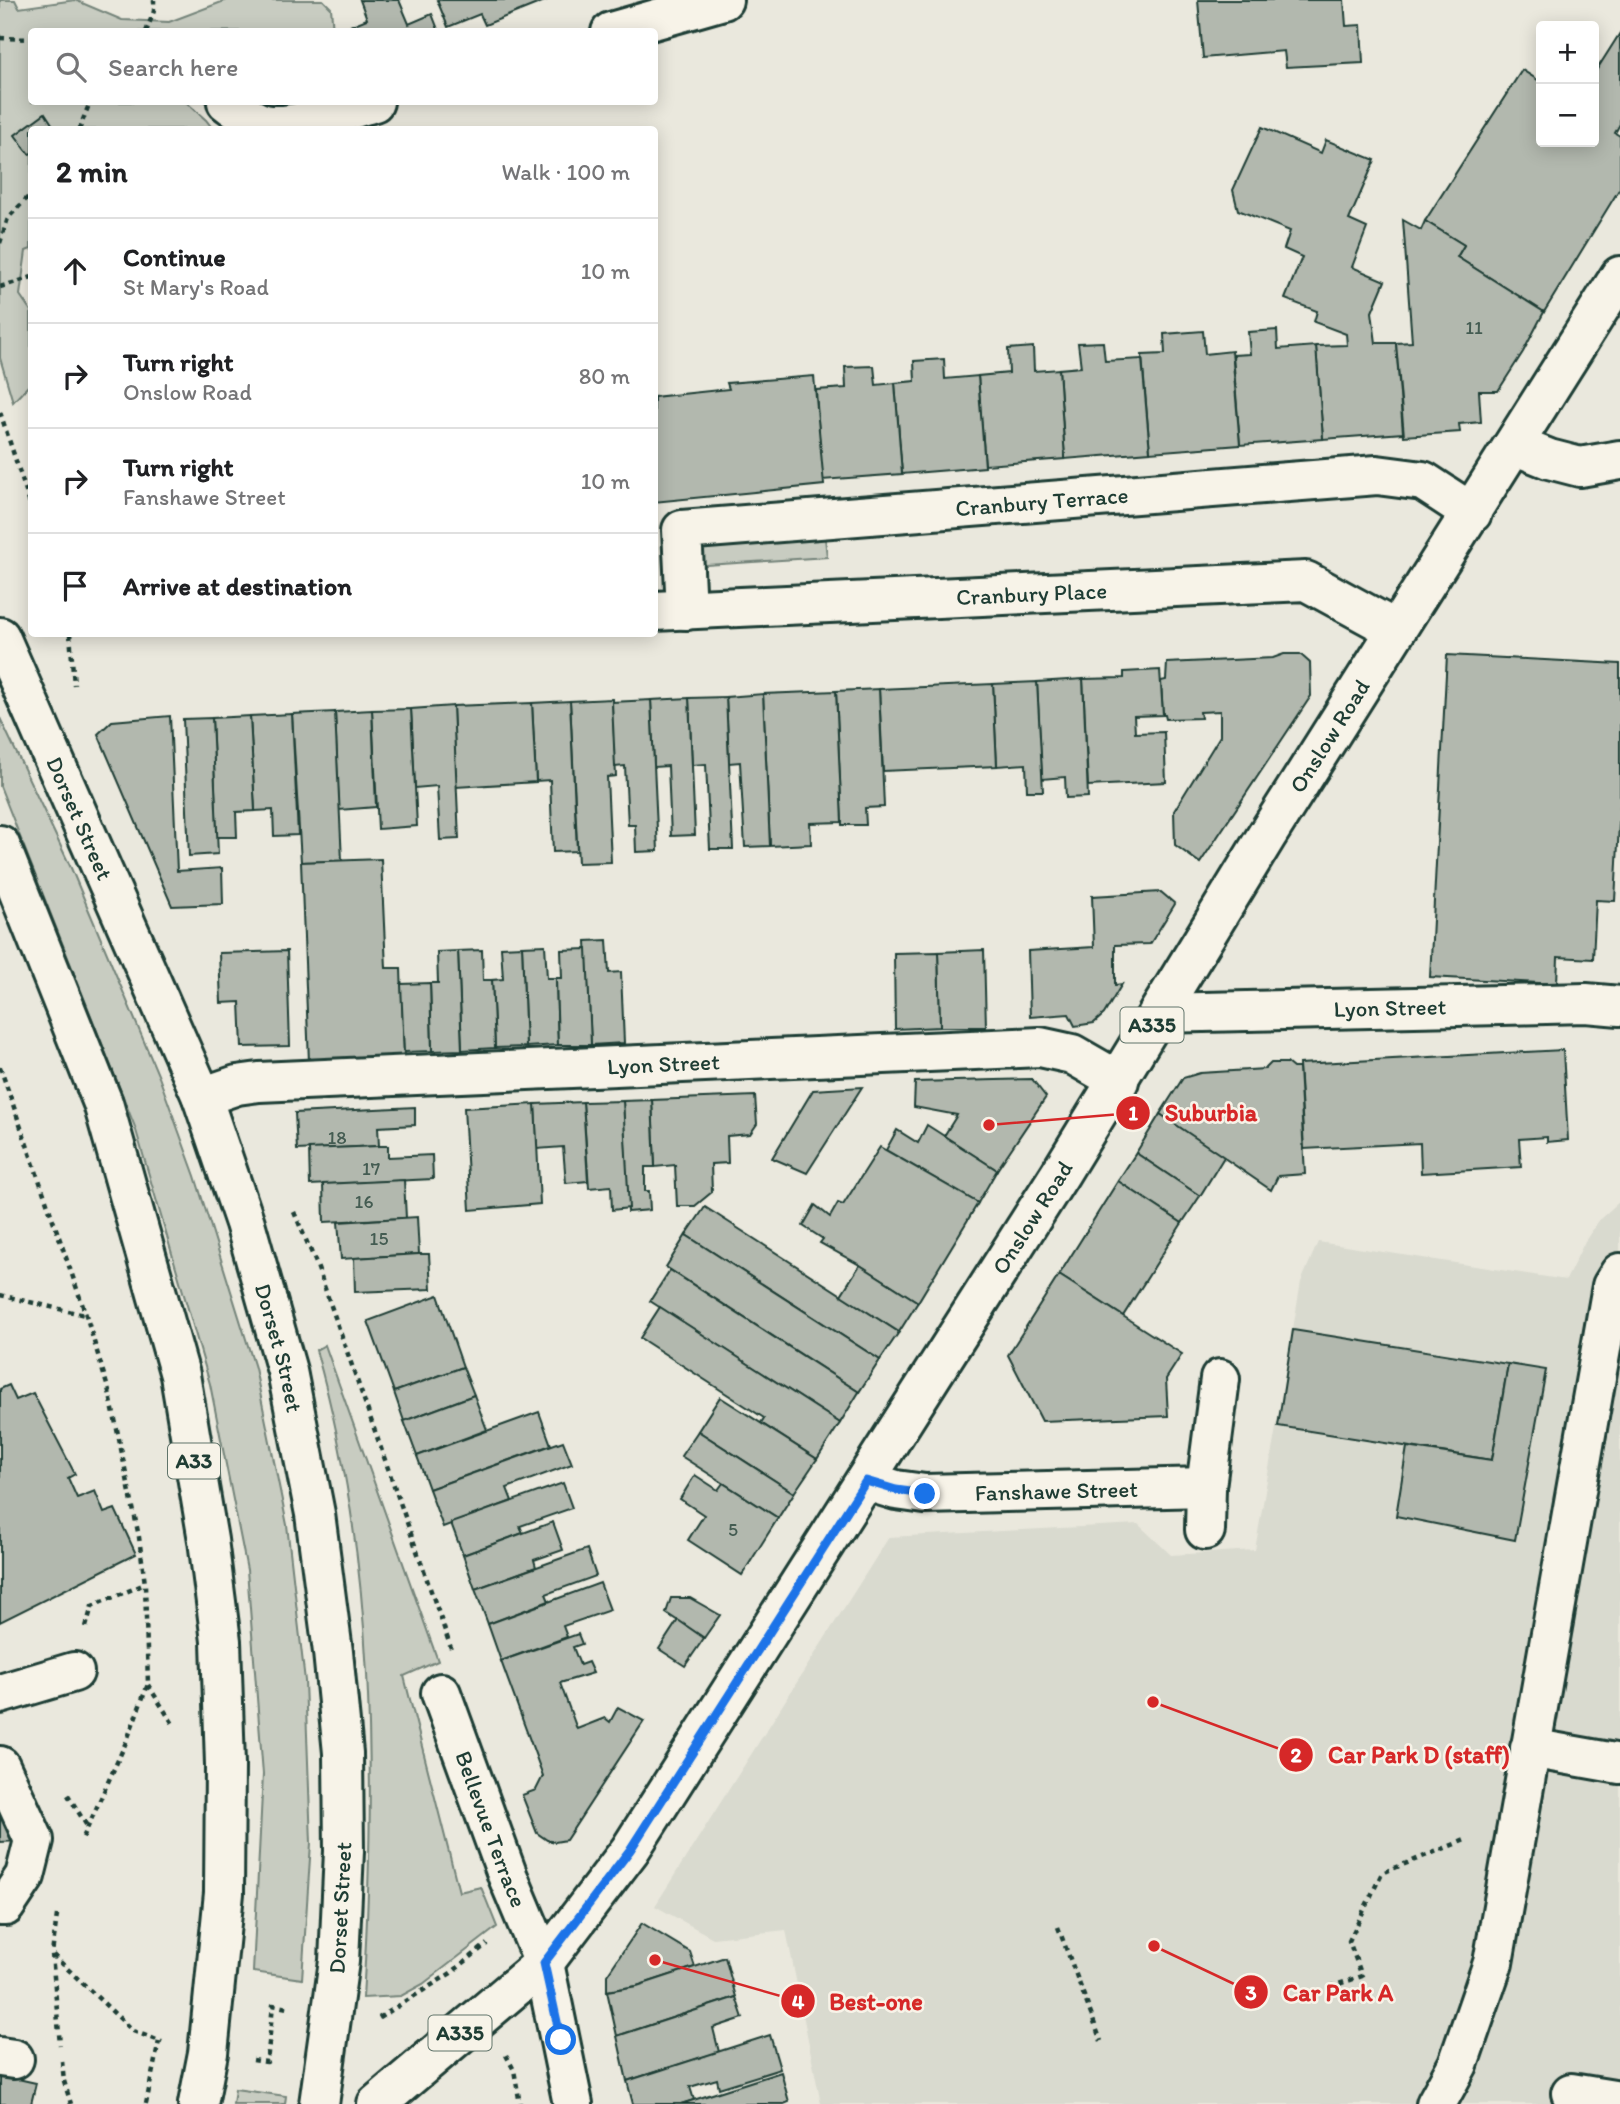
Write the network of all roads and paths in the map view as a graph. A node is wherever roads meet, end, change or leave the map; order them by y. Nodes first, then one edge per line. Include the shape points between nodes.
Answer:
1 (154, 0) edge
2 (723, 0) edge
3 (148, 28) edge
4 (625, 28) edge
5 (0, 38) edge
6 (28, 39) edge
7 (89, 105) edge
8 (231, 105) edge
9 (363, 105) edge
10 (81, 126) edge
11 (261, 126) edge
12 (272, 126) edge
13 (28, 198) edge
14 (0, 243) edge
15 (1620, 276) edge
16 (28, 278) edge
17 (0, 287) edge
18 (0, 412) edge
19 (1514, 445) junction
20 (1619, 467) edge
21 (28, 498) edge
22 (1472, 513) junction
23 (670, 610) edge
24 (1396, 629) junction
25 (0, 637) edge
26 (70, 637) edge
27 (74, 689) dead end
28 (0, 845) edge
29 (1620, 1006) edge
30 (1159, 1013) junction
31 (0, 1067) edge
32 (1119, 1081) junction
33 (202, 1097) junction
34 (289, 1202) dead end
35 (1620, 1273) edge
36 (0, 1295) edge
37 (86, 1315) junction
38 (1220, 1379) dead end
39 (866, 1481) junction
40 (1206, 1487) junction
41 (1205, 1530) dead end
42 (145, 1584) junction
43 (452, 1647) dead end
44 (74, 1672) joint
45 (148, 1684) junction
46 (441, 1693) dead end
47 (0, 1694) edge
48 (177, 1732) dead end
49 (1530, 1748) junction
50 (1620, 1764) edge
51 (0, 1766) edge
52 (1465, 1840) dead end
53 (79, 1847) dead end
54 (0, 1906) edge
55 (58, 1913) dead end
56 (1058, 1927) dead end
57 (494, 1938) dead end
58 (52, 1954) junction
59 (544, 1963) junction
60 (1330, 1987) dead end
61 (292, 2009) dead end
62 (372, 2019) dead end
63 (162, 2028) dead end
64 (159, 2041) junction
65 (1101, 2041) dead end
66 (503, 2049) dead end
67 (243, 2059) dead end
68 (1571, 2093) dead end
69 (1620, 2101) edge
70 (71, 2104) edge
71 (146, 2104) edge
72 (198, 2104) edge
73 (319, 2104) edge
74 (377, 2104) edge
75 (520, 2104) edge
76 (573, 2104) edge
77 (1436, 2104) edge

1 - 3 path
2 - 4 main road
5 - 6 path
7 - 10 path
8 - 11 main road
9 - 12 main road
13 - 14 path via 8,218
15 - 19 main road, Onslow Road / A335
16 - 17 path
18 - 21 path
19 - 20 main road via 1580,467
19 - 22 main road, Onslow Road / A335
22 - 23 main road, Cranbury Terrace via 1423,481 1377,475 682,530
22 - 24 main road, Onslow Road / A335
23 - 24 main road, Cranbury Place via 1306,580
24 - 30 main road, Onslow Road / A335
25 - 33 main road, Dorset Street
26 - 27 path
28 - 72 main road, A33 via 103,1103 180,1375 208,1540 220,1641 224,1893 208,2053
29 - 30 main road, Lyon Street via 1586,1003
30 - 32 main road, Onslow Road / A335
31 - 37 path
32 - 33 main road, Lyon Street via 1072,1054 1040,1047 259,1082
32 - 39 main road, Onslow Road / A335
33 - 73 main road, Dorset Street via 245,1223 287,1371 315,1514 333,1652 343,1753 344,1851 339,1961
34 - 43 path via 316,1263
35 - 49 main road via 1612,1286
36 - 37 path
37 - 42 path via 110,1395
38 - 40 main road
39 - 40 main road, Fanshawe Street via 925,1494
39 - 59 main road, Onslow Road / A335 via 630,1850
40 - 41 main road
42 - 44 path via 92,1606
42 - 45 path
44 - 47 main road
45 - 48 path
45 - 53 path
46 - 59 main road, Bellevue Terrace
49 - 50 main road
49 - 77 main road via 1493,1963 1458,2064
51 - 54 main road via 34,1840 25,1876 5,1906
52 - 60 path via 1382,1873 1349,1941 1362,1976
55 - 58 path
56 - 65 path
57 - 62 path via 451,1973
58 - 64 path via 133,2031
58 - 70 path via 64,2081
59 - 74 main road, Onslow Road / A335
59 - 76 main road, Bellevue Terrace
61 - 67 path via 273,2005 267,2062
63 - 64 path
64 - 71 path
66 - 75 path via 514,2070
68 - 69 main road

